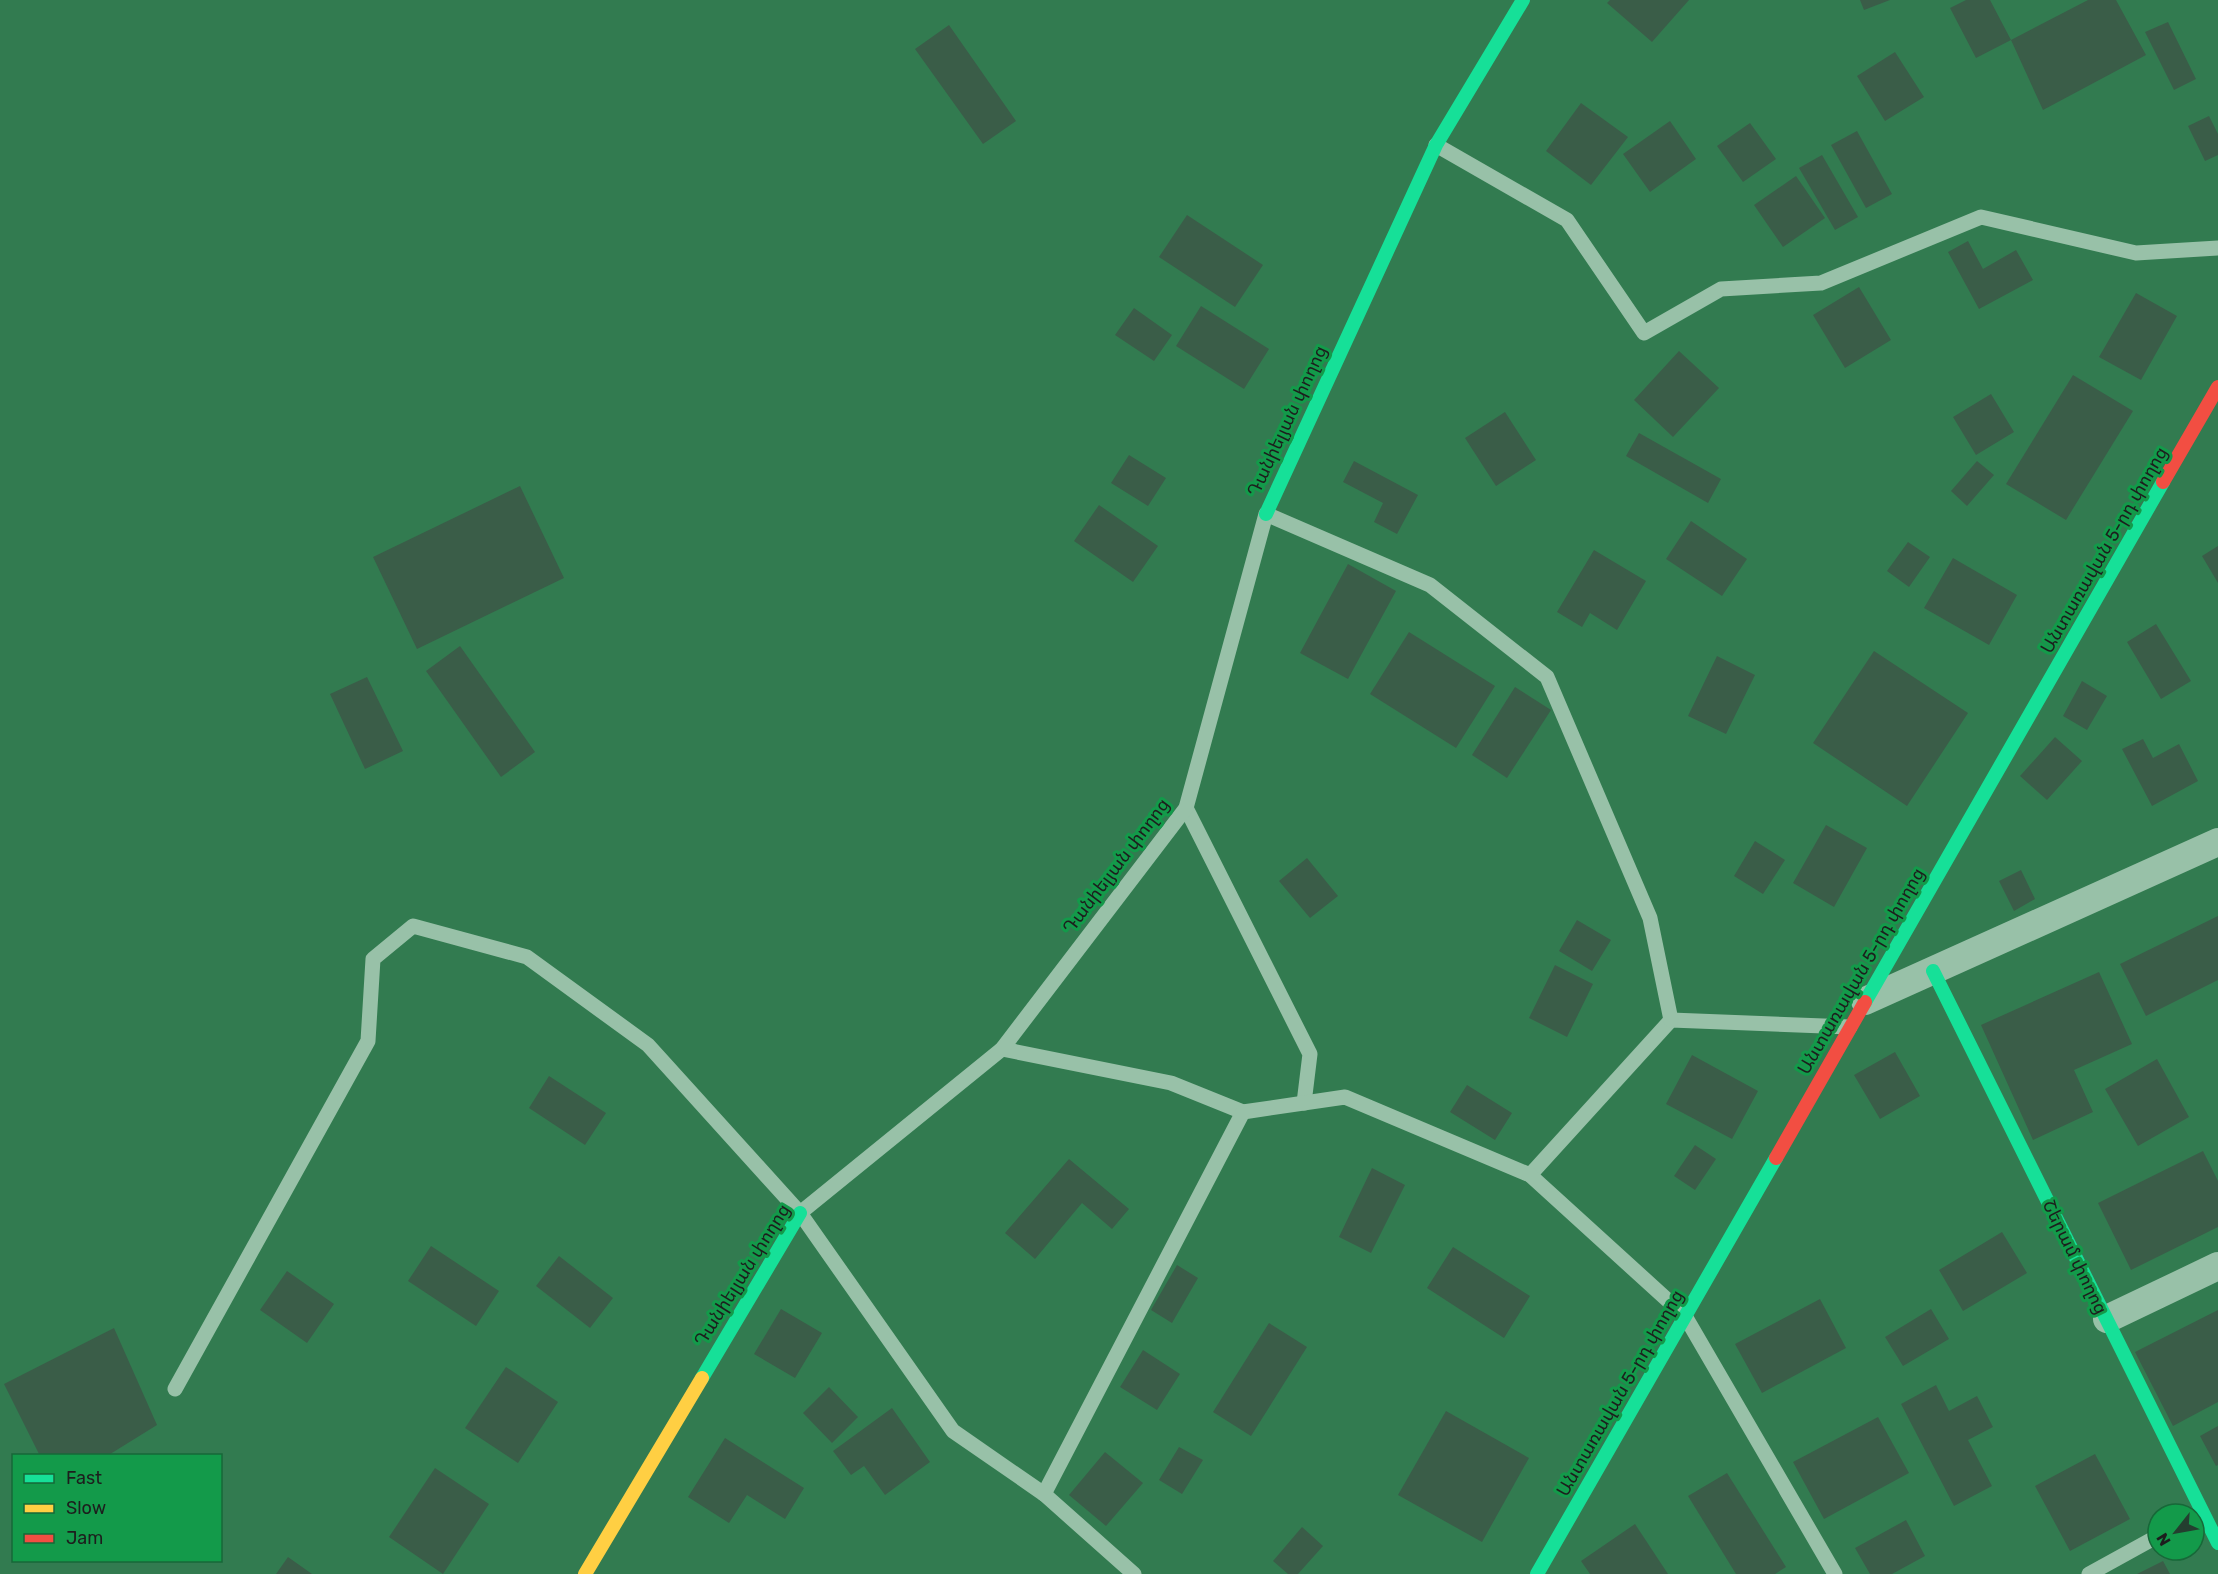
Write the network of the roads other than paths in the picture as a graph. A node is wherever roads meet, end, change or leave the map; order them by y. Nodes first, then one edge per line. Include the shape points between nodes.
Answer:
1 (1523, 0) edge
2 (1436, 145) junction
3 (2218, 248) edge
4 (2218, 387) edge
5 (1266, 514) junction
6 (1186, 808) junction
7 (2218, 842) edge
8 (1933, 971) junction
9 (1864, 1002) junction
10 (1671, 1020) junction
11 (1850, 1027) junction
12 (1002, 1049) junction
13 (1304, 1103) junction
14 (1243, 1112) junction
15 (1530, 1175) junction
16 (800, 1213) junction
17 (2218, 1266) edge
18 (1685, 1316) junction
19 (2107, 1319) junction
20 (175, 1389) dead end
21 (1044, 1494) junction
22 (2192, 1502) edge
23 (2206, 1526) edge
24 (2146, 1543) edge
25 (2218, 1543) edge
26 (1550, 1553) junction
27 (1557, 1567) dead end
28 (585, 1574) edge
29 (1134, 1574) edge
30 (1538, 1574) edge
31 (1834, 1574) edge
32 (2089, 1574) edge

1 - 2 street, Դանիելյան փողոց
2 - 3 lane via 1567,220 1644,333 1721,289 1821,282 1981,217 2136,253
2 - 5 street, Դանիելյան փողոց
4 - 9 street, Անտառավան 5-րդ փողոց
5 - 6 lane, Դանիելյան փողոց
5 - 10 lane via 1430,585 1547,677 1650,918
6 - 12 lane, Դանիելյան փողոց
6 - 13 lane via 1311,1054
7 - 8 street
8 - 9 street
8 - 19 street, Շերամ փողոց
9 - 11 street, Անտառավան 5-րդ փողոց
10 - 11 lane
10 - 15 lane
11 - 18 street, Անտառավան 5-րդ փողոց
12 - 14 lane via 1171,1083
12 - 16 lane, Դանիելյան փողոց
13 - 14 lane
13 - 15 lane via 1345,1097
14 - 21 lane
15 - 18 lane
16 - 20 lane via 639,1039 527,957 413,926 373,959 368,1041
16 - 21 lane via 953,1431
16 - 28 street, Դանիելյան փողոց
17 - 19 street
18 - 26 street, Անտառավան 5-րդ փողոց
18 - 31 lane
19 - 22 street, Շերամ փողոց
21 - 29 lane
23 - 25 street, Շերամ փողոց
24 - 32 lane
26 - 27 lane
26 - 30 street, Անտառավան 5-րդ փողոց

